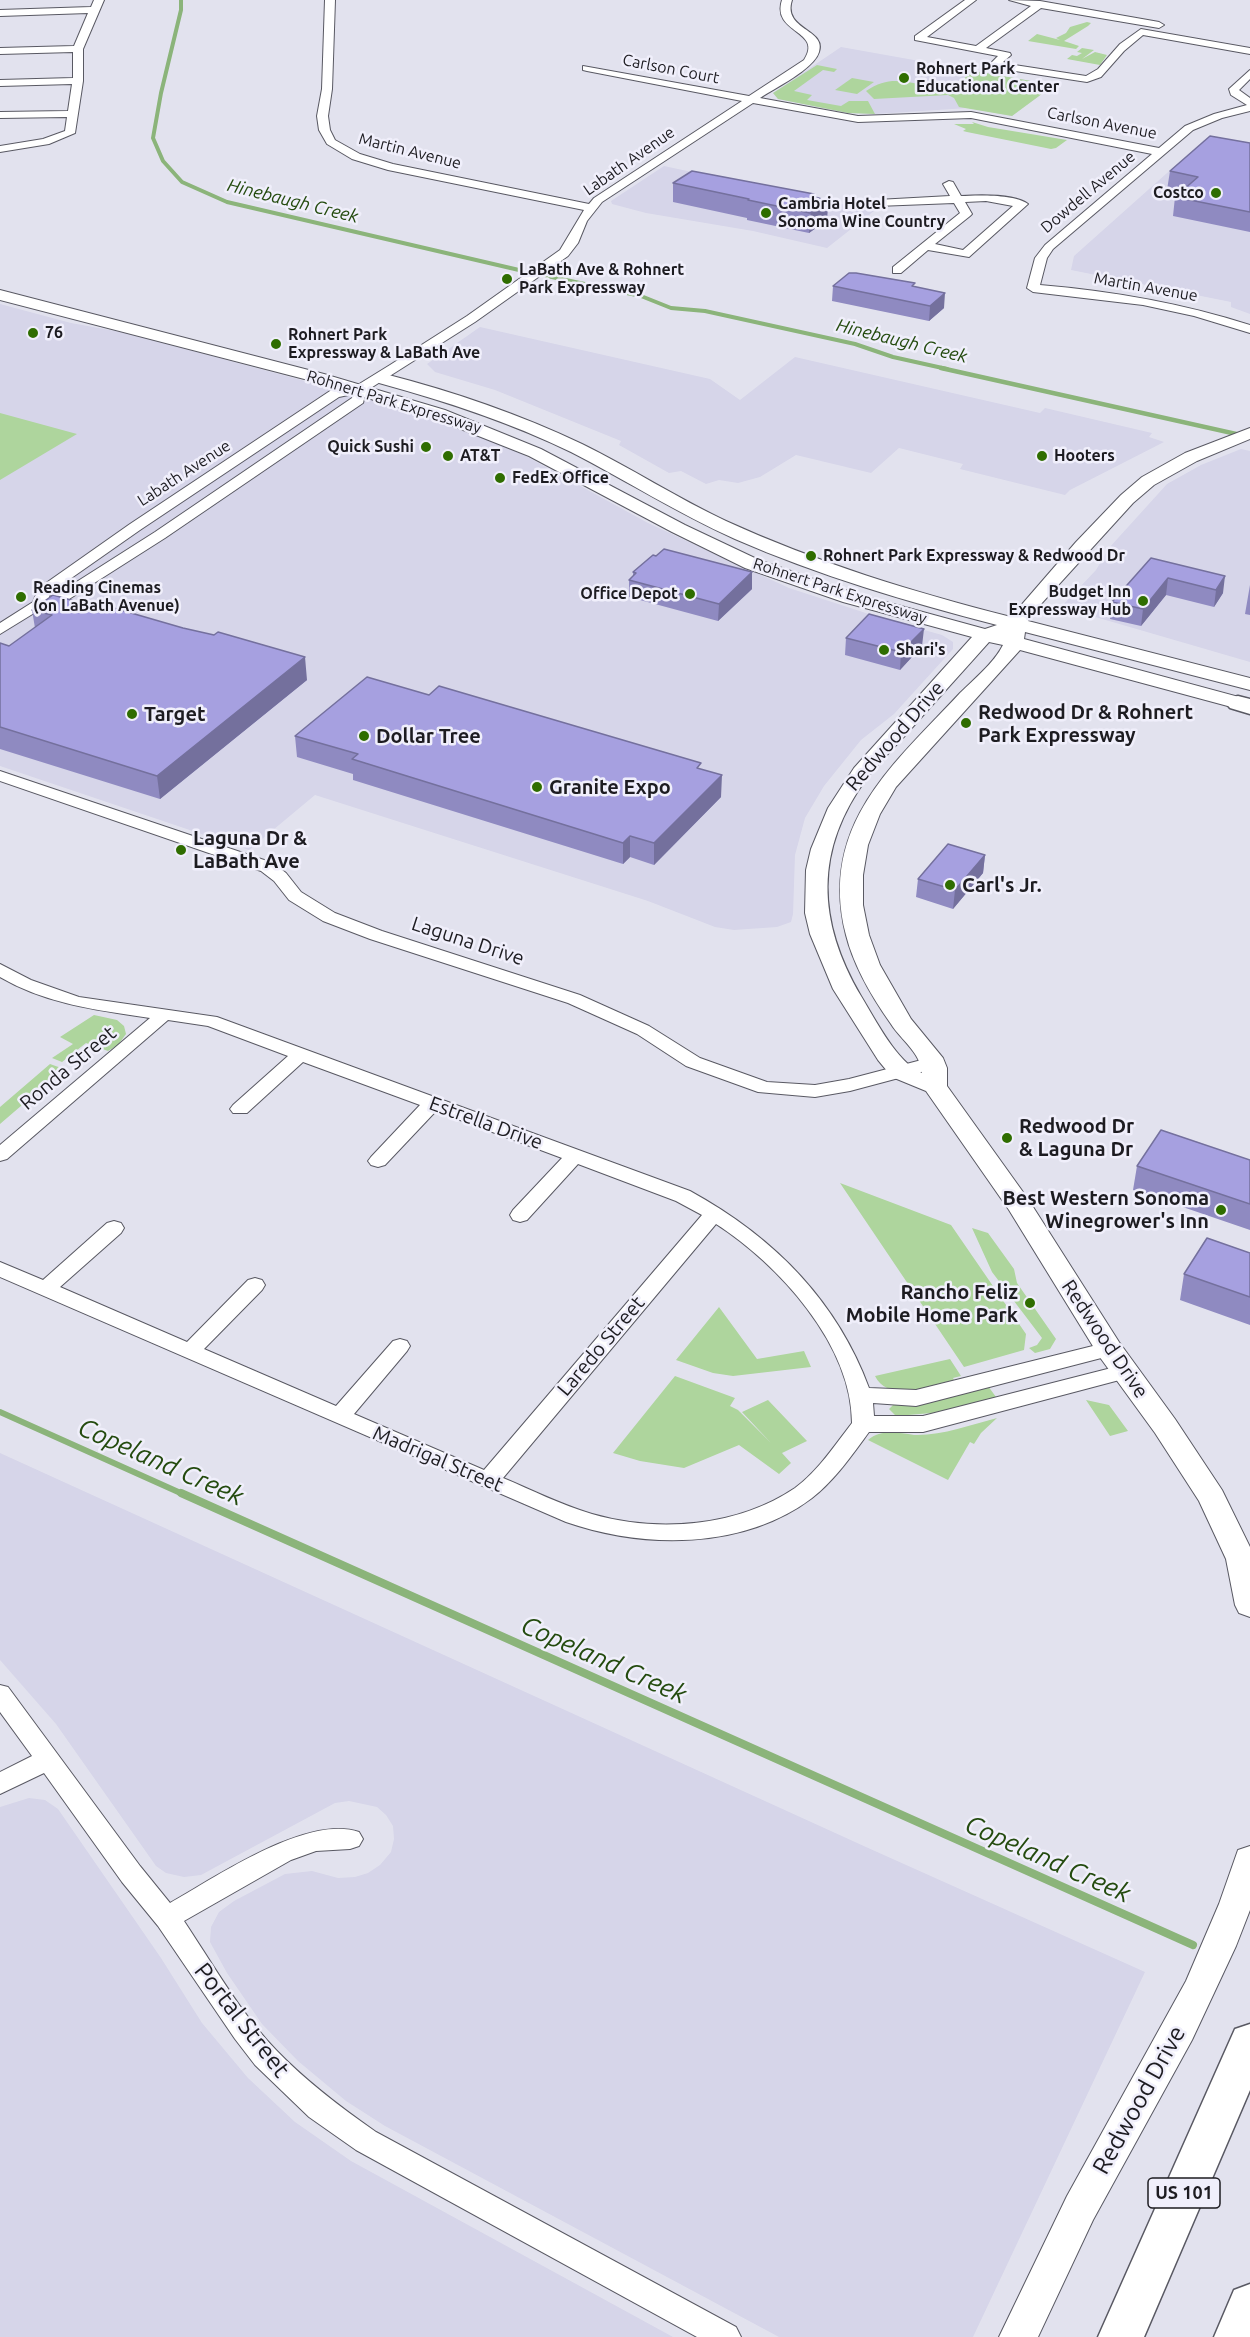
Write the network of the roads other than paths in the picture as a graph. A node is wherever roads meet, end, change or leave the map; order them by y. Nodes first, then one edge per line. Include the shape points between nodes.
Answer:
1 (330, 0) edge
2 (787, 0) edge
3 (971, 0) edge
4 (1014, 0) edge
5 (1040, 4) junction
6 (97, 5) edge
7 (0, 13) edge
8 (1152, 24) junction
9 (1141, 33) junction
10 (1250, 40) edge
11 (78, 49) junction
12 (977, 50) junction
13 (0, 51) edge
14 (1250, 51) edge
15 (587, 68) dead end
16 (1081, 68) dead end
17 (1102, 71) junction
18 (1250, 73) edge
19 (78, 81) junction
20 (0, 83) edge
21 (1239, 86) junction
22 (1250, 93) edge
23 (750, 99) junction
24 (1250, 103) edge
25 (1250, 108) edge
26 (72, 114) junction
27 (0, 115) edge
28 (0, 149) edge
29 (1161, 152) junction
30 (949, 184) dead end
31 (958, 199) junction
32 (877, 203) dead end
33 (591, 208) junction
34 (926, 246) junction
35 (897, 270) dead end
36 (0, 281) edge
37 (1033, 288) joint
38 (0, 295) edge
39 (1250, 329) edge
40 (334, 366) dead end
41 (380, 377) junction
42 (359, 380) junction
43 (1250, 433) edge
44 (664, 496) junction
45 (638, 507) junction
46 (39, 604) junction
47 (0, 630) edge
48 (1016, 634) junction
49 (984, 636) junction
50 (1247, 700) edge
51 (0, 776) edge
52 (0, 969) edge
53 (165, 1014) junction
54 (301, 1054) junction
55 (900, 1072) junction
56 (934, 1074) junction
57 (433, 1103) junction
58 (240, 1109) dead end
59 (0, 1155) edge
60 (575, 1156) junction
61 (378, 1161) dead end
62 (714, 1213) junction
63 (520, 1215) dead end
64 (114, 1228) dead end
65 (0, 1269) edge
66 (255, 1284) dead end
67 (46, 1288) junction
68 (400, 1346) dead end
69 (1109, 1349) junction
70 (190, 1351) junction
71 (1127, 1371) junction
72 (861, 1395) junction
73 (340, 1416) junction
74 (863, 1424) junction
75 (488, 1480) junction
76 (1250, 1605) edge
77 (0, 1694) edge
78 (47, 1760) junction
79 (0, 1784) edge
80 (350, 1839) dead end
81 (1250, 1860) edge
82 (167, 1918) junction
83 (1248, 2046) edge
84 (1250, 2305) edge
85 (726, 2337) edge
86 (1018, 2337) edge
87 (1121, 2337) edge
88 (1237, 2337) edge

1 - 33 street, Martin Avenue via 327,89 322,102 325,133 330,141 376,163
2 - 23 street, Labath Avenue via 785,16 813,40 815,54
3 - 12 street via 918,36
4 - 5 street
5 - 8 street
5 - 12 street
6 - 7 street
6 - 11 street
8 - 9 street
8 - 10 street
9 - 14 street
9 - 17 street via 1117,52
11 - 13 street
11 - 19 street
12 - 17 street via 1011,56 996,64 1080,80 1091,79
15 - 23 street, Carlson Court
16 - 17 street
18 - 21 street
19 - 20 street
19 - 26 street
21 - 22 street
21 - 24 street via 1235,93
23 - 29 street, Carlson Avenue via 858,119 970,115
23 - 33 street, Labath Avenue
25 - 29 street, Dowdell Avenue via 1197,124
26 - 27 street
26 - 28 street via 70,134 62,138
29 - 37 street, Dowdell Avenue via 1049,247 1041,258
30 - 31 street
31 - 32 street
31 - 34 street via 966,214
31 - 34 street via 986,198 1022,204 965,254
33 - 41 street, Labath Avenue via 564,253 461,327
34 - 35 street
36 - 40 main road, Rohnert Park Expressway
37 - 39 street, Martin Avenue via 1142,300
38 - 42 main road, Rohnert Park Expressway
41 - 42 main road, Rohnert Park Expressway
41 - 44 main road, Rohnert Park Expressway via 520,423 600,460
42 - 45 main road, Rohnert Park Expressway via 538,454
42 - 46 street, Labath Avenue via 136,526 44,591
42 - 46 street, Labath Avenue via 358,400 61,598
43 - 48 main road, Redwood Drive via 1167,469 1141,487 1083,546
44 - 45 main road
44 - 48 main road, Rohnert Park Expressway via 717,524 808,562
45 - 49 main road, Rohnert Park Expressway via 724,552 787,578
46 - 47 street, Labath Avenue
48 - 49 main road, Rohnert Park Expressway
48 - 50 main road, Rohnert Park Expressway
48 - 56 main road, Redwood Drive via 887,784 858,842 850,897 860,947 875,980
49 - 55 main road, Redwood Drive via 846,791 820,854 816,894 820,933 843,988
51 - 55 street, Laguna Drive via 267,867 295,896 329,917 574,999 643,1030 693,1062 765,1088 815,1091
52 - 53 street, Estrella Drive via 25,984 76,1002
53 - 54 street, Estrella Drive via 211,1021
53 - 59 street, Ronda Street
54 - 57 street, Estrella Drive
54 - 58 street
55 - 56 main road
56 - 69 main road, Redwood Drive
57 - 60 street, Estrella Drive
57 - 61 street
60 - 62 street, Estrella Drive via 683,1196
60 - 63 street
62 - 72 street, Estrella Drive via 773,1256 800,1285 835,1334
62 - 75 street, Laredo Street
64 - 67 street
65 - 67 street, Madrigal Street
66 - 70 street
67 - 70 street, Madrigal Street
68 - 73 street
69 - 71 main road, Redwood Drive
69 - 72 street via 916,1398
70 - 73 street, Madrigal Street
71 - 74 street via 923,1424
71 - 76 main road, Redwood Drive via 1212,1497 1241,1559
72 - 74 street, Estrella Drive
73 - 75 street, Madrigal Street
74 - 75 street, Madrigal Street via 802,1493 764,1514 722,1527 679,1533 594,1523
77 - 78 street, Portal Street
78 - 79 street
78 - 82 street, Portal Street
80 - 82 street via 316,1841 282,1853
81 - 86 main road, Redwood Drive via 1211,1966 1088,2194
82 - 85 street, Portal Street via 265,2058 319,2108 366,2141
83 - 87 highway, US 101
84 - 88 highway

